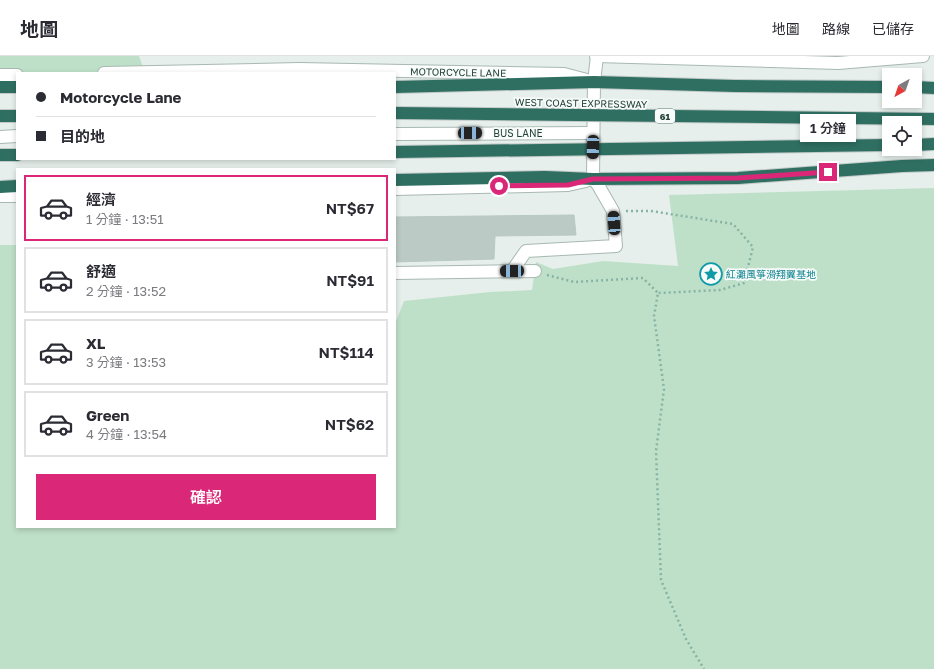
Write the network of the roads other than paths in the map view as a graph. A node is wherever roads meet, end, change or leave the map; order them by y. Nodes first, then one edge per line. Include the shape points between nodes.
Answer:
1 (597, 56) edge
2 (923, 56) edge
3 (153, 72) edge
4 (0, 75) edge
5 (16, 75) edge
6 (594, 82) junction
7 (0, 87) edge
8 (396, 87) edge
9 (882, 87) edge
10 (922, 87) edge
11 (16, 88) edge
12 (934, 88) edge
13 (396, 113) edge
14 (0, 116) edge
15 (16, 116) edge
16 (934, 119) edge
17 (593, 133) junction
18 (396, 134) edge
19 (0, 136) edge
20 (16, 136) edge
21 (934, 144) edge
22 (882, 145) edge
23 (922, 145) edge
24 (396, 152) edge
25 (0, 155) edge
26 (16, 155) edge
27 (934, 165) edge
28 (593, 179) junction
29 (396, 180) edge
30 (16, 186) edge
31 (0, 187) edge
32 (396, 189) edge
33 (0, 196) edge
34 (16, 196) edge
35 (512, 271) junction
36 (535, 271) road end
37 (396, 273) edge

1 - 2 street via 838,63
1 - 6 street
3 - 6 street, MOTORCYCLE LANE via 299,69 564,74
4 - 5 street
6 - 8 highway
6 - 9 highway
6 - 17 street
7 - 11 highway
10 - 12 highway
13 - 16 highway, WEST COAST EXPRESSWAY / 61, bridge
14 - 15 highway
17 - 18 street, BUS LANE
17 - 28 street
19 - 20 street
21 - 23 highway
22 - 24 highway, bridge
25 - 26 highway
27 - 28 highway via 738,178
28 - 29 highway via 545,177
28 - 32 street via 568,185
28 - 35 street via 614,211 616,246 526,251
30 - 31 highway
33 - 34 street
35 - 36 street
35 - 37 street

